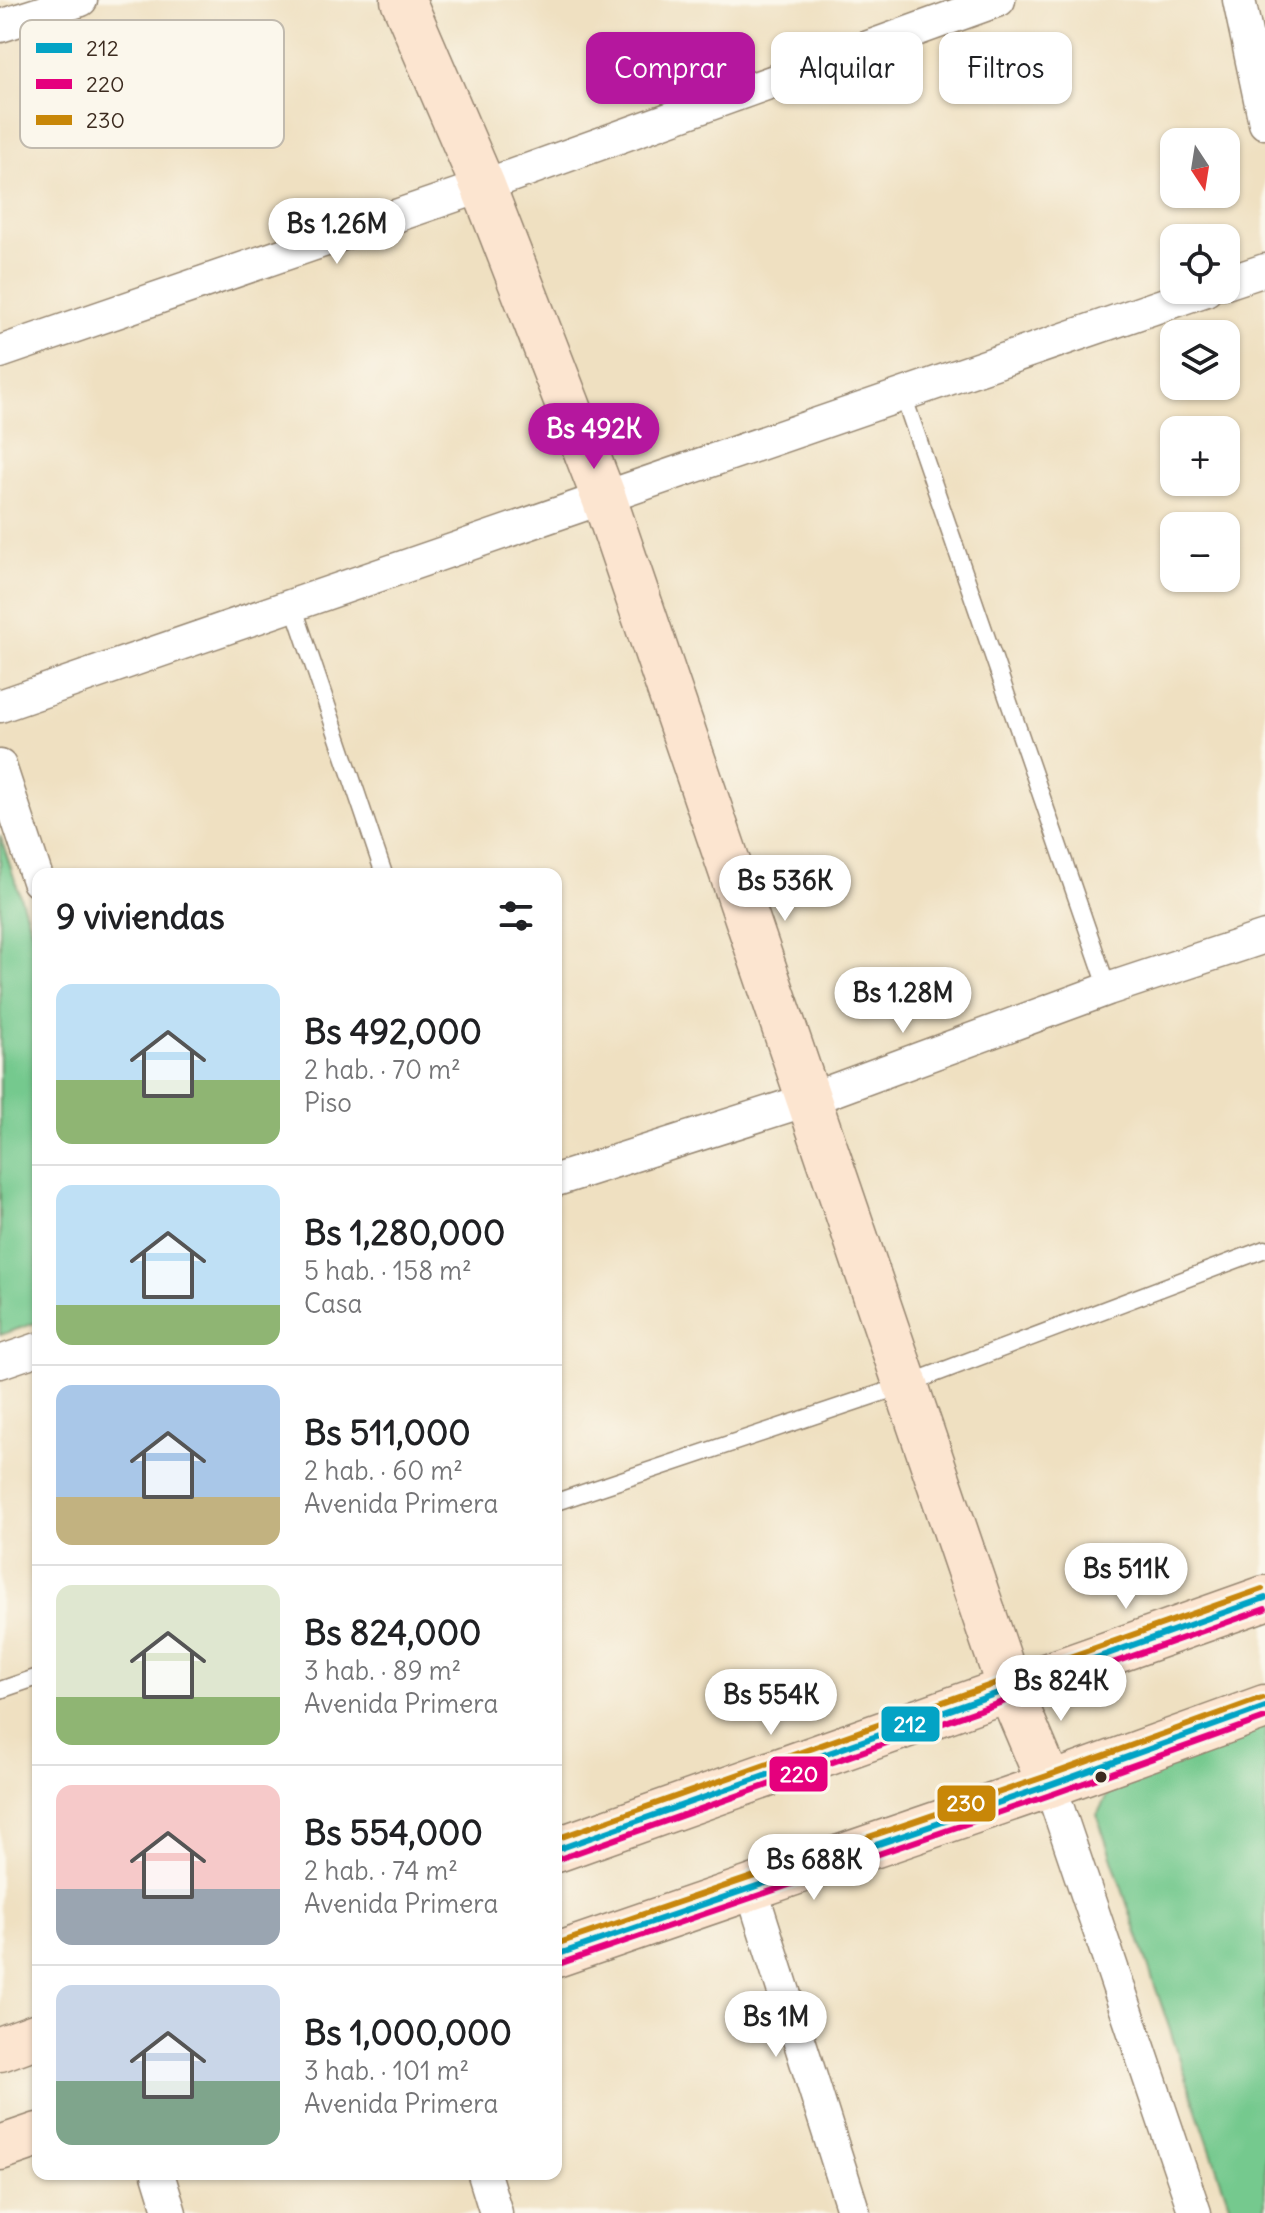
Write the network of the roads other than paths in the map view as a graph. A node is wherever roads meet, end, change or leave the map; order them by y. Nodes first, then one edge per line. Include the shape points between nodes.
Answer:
1 (81, 0) edge
2 (403, 0) edge
3 (999, 0) edge
4 (1239, 0) edge
5 (0, 26) edge
6 (1265, 123) edge
7 (483, 186) junction
8 (1265, 270) edge
9 (1240, 278) edge
10 (1166, 304) edge
11 (0, 352) edge
12 (903, 395) junction
13 (604, 498) junction
14 (293, 605) junction
15 (0, 706) edge
16 (0, 766) edge
17 (34, 868) edge
18 (382, 868) edge
19 (1265, 937) edge
20 (1108, 989) junction
21 (810, 1099) junction
22 (562, 1178) edge
23 (1265, 1249) edge
24 (32, 1351) edge
25 (0, 1362) edge
26 (905, 1385) junction
27 (562, 1500) edge
28 (1265, 1598) edge
29 (32, 1679) edge
30 (1009, 1688) junction
31 (0, 1690) edge
32 (1265, 1707) edge
33 (1050, 1785) junction
34 (562, 1848) edge
35 (751, 1888) junction
36 (562, 1953) edge
37 (32, 2037) edge
38 (0, 2049) edge
39 (32, 2137) edge
40 (0, 2148) edge
41 (160, 2180) edge
42 (486, 2180) edge
43 (170, 2213) edge
44 (496, 2213) edge
45 (854, 2213) edge
46 (1195, 2213) edge

1 - 5 street
2 - 7 street
3 - 7 street
4 - 6 street
7 - 11 street
7 - 13 street
8 - 9 street
10 - 12 street
12 - 13 street
12 - 20 lane
13 - 14 street
13 - 21 street
14 - 15 street
14 - 18 lane
16 - 17 street
19 - 20 street
20 - 21 street
21 - 22 street
21 - 26 street
23 - 26 lane
24 - 25 street
26 - 27 lane
26 - 30 street
28 - 30 street
29 - 31 lane
30 - 33 street
30 - 34 street
32 - 33 street
33 - 35 street
33 - 46 street
35 - 36 street
35 - 45 street
37 - 38 street
39 - 40 street
41 - 43 street
42 - 44 street

